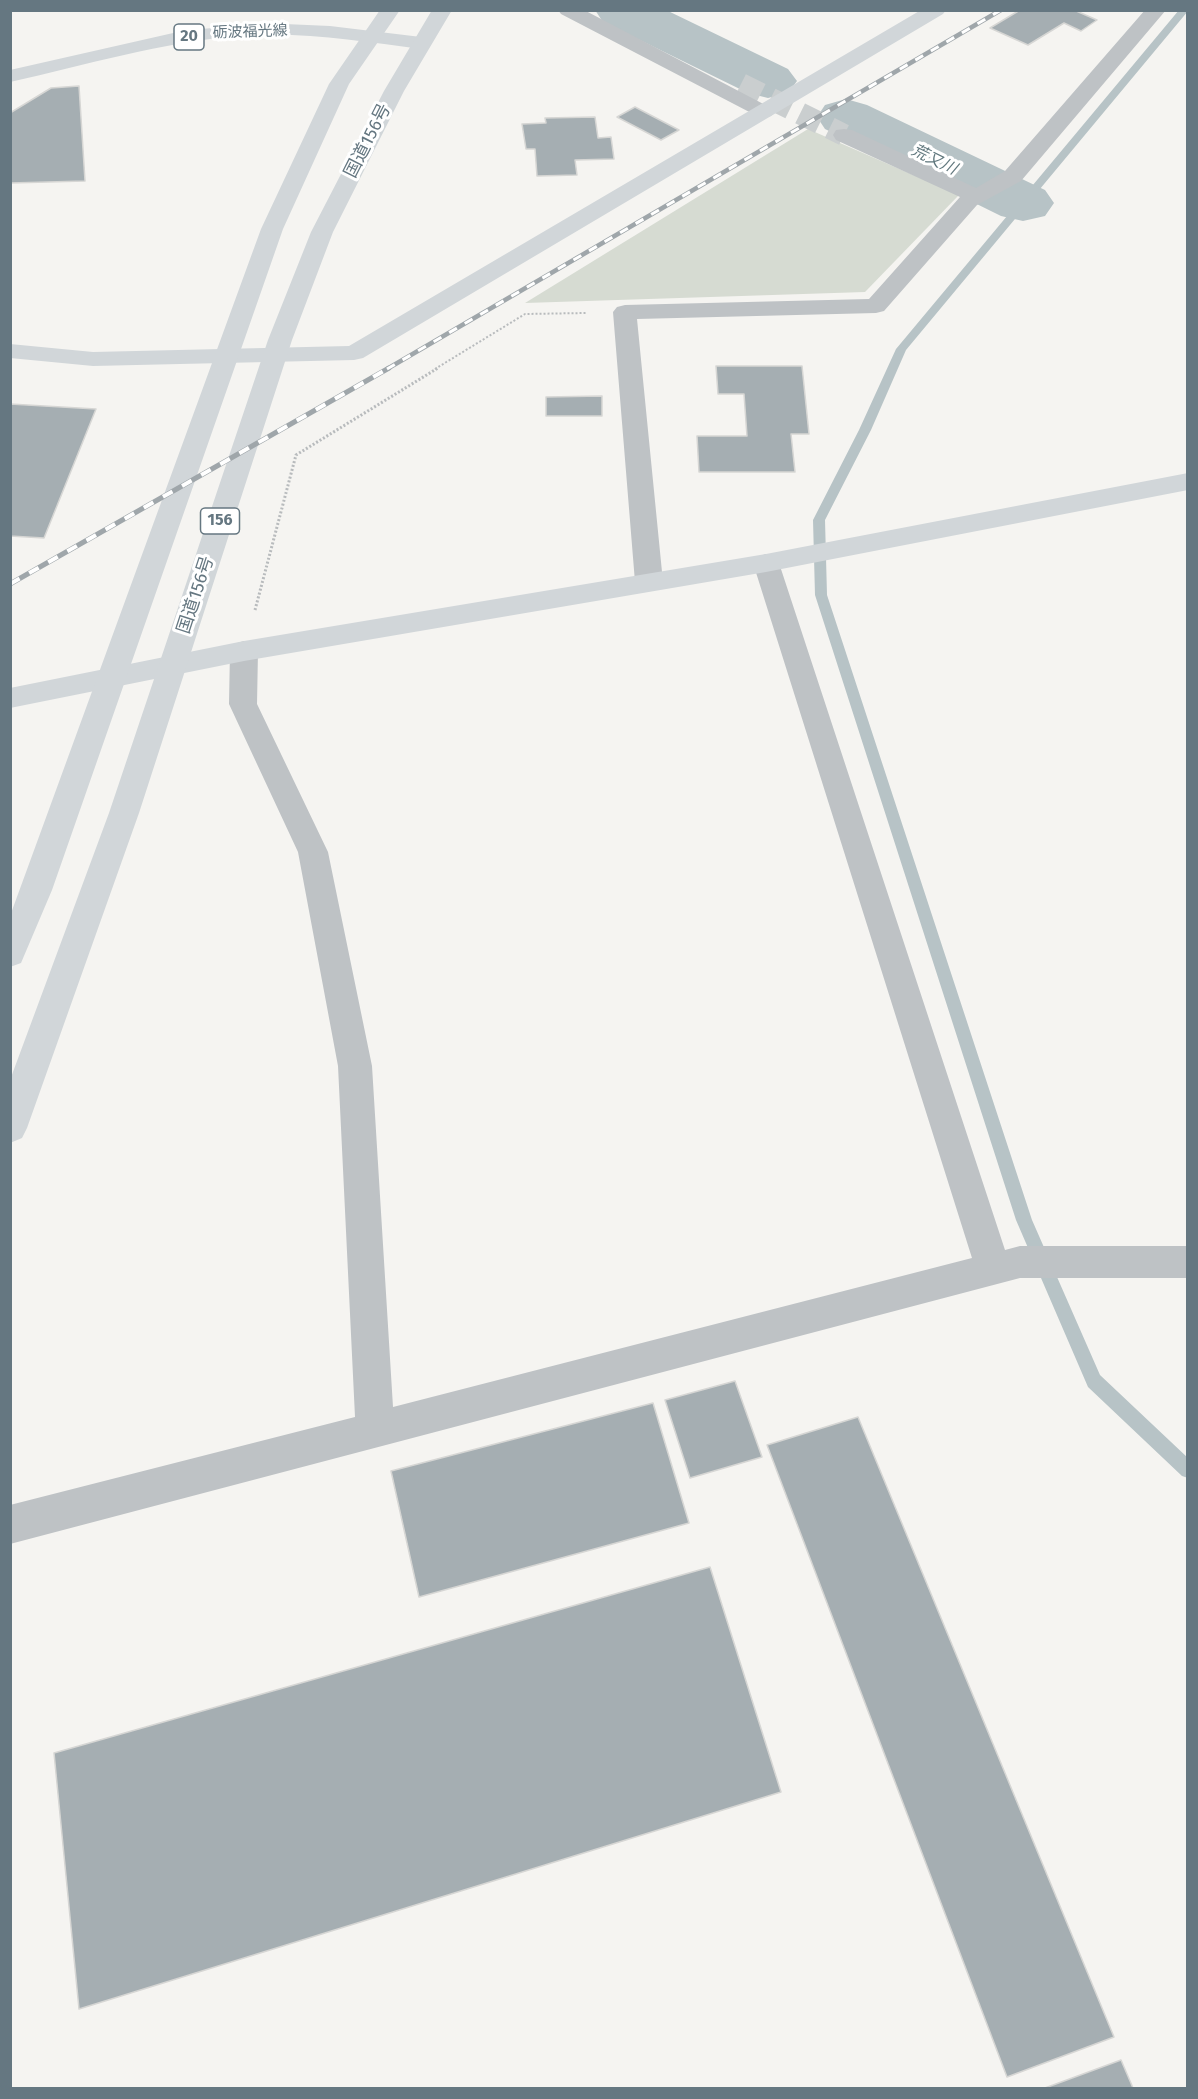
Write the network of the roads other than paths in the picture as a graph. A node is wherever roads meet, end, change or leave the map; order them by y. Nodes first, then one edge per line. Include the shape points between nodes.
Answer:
1 (390, 10) edge
2 (442, 10) edge
3 (568, 10) edge
4 (598, 10) edge
5 (936, 10) edge
6 (1156, 10) edge
7 (371, 36) junction
8 (421, 43) junction
9 (10, 76) edge
10 (741, 84) tunnel mouth
11 (764, 112) junction
12 (844, 135) tunnel mouth
13 (976, 196) junction
14 (10, 351) edge
15 (1188, 481) edge
16 (766, 563) junction
17 (649, 582) junction
18 (244, 651) junction
19 (10, 698) edge
20 (10, 954) edge
21 (10, 1128) edge
22 (1188, 1262) edge
23 (993, 1269) junction
24 (375, 1430) junction
25 (10, 1525) edge

1 - 7 main road
2 - 8 main road, 国道156号 / 156
3 - 11 street
4 - 10 street
5 - 11 main road
6 - 13 street via 1013,176
7 - 8 main road, 砺波福光線 / 20
7 - 9 main road, 砺波福光線 / 20 via 241,30
7 - 20 main road via 339,84 272,229 37,890
8 - 21 main road, 国道156号 / 156 via 322,232 280,340 124,813
11 - 14 main road via 354,353 93,358
12 - 13 street
13 - 17 street via 876,306 625,312
15 - 16 main road
16 - 17 main road
16 - 23 street
17 - 18 main road
18 - 19 main road
18 - 24 street via 243,704 313,852 355,1066
22 - 23 street via 1020,1262
23 - 24 street
24 - 25 street

